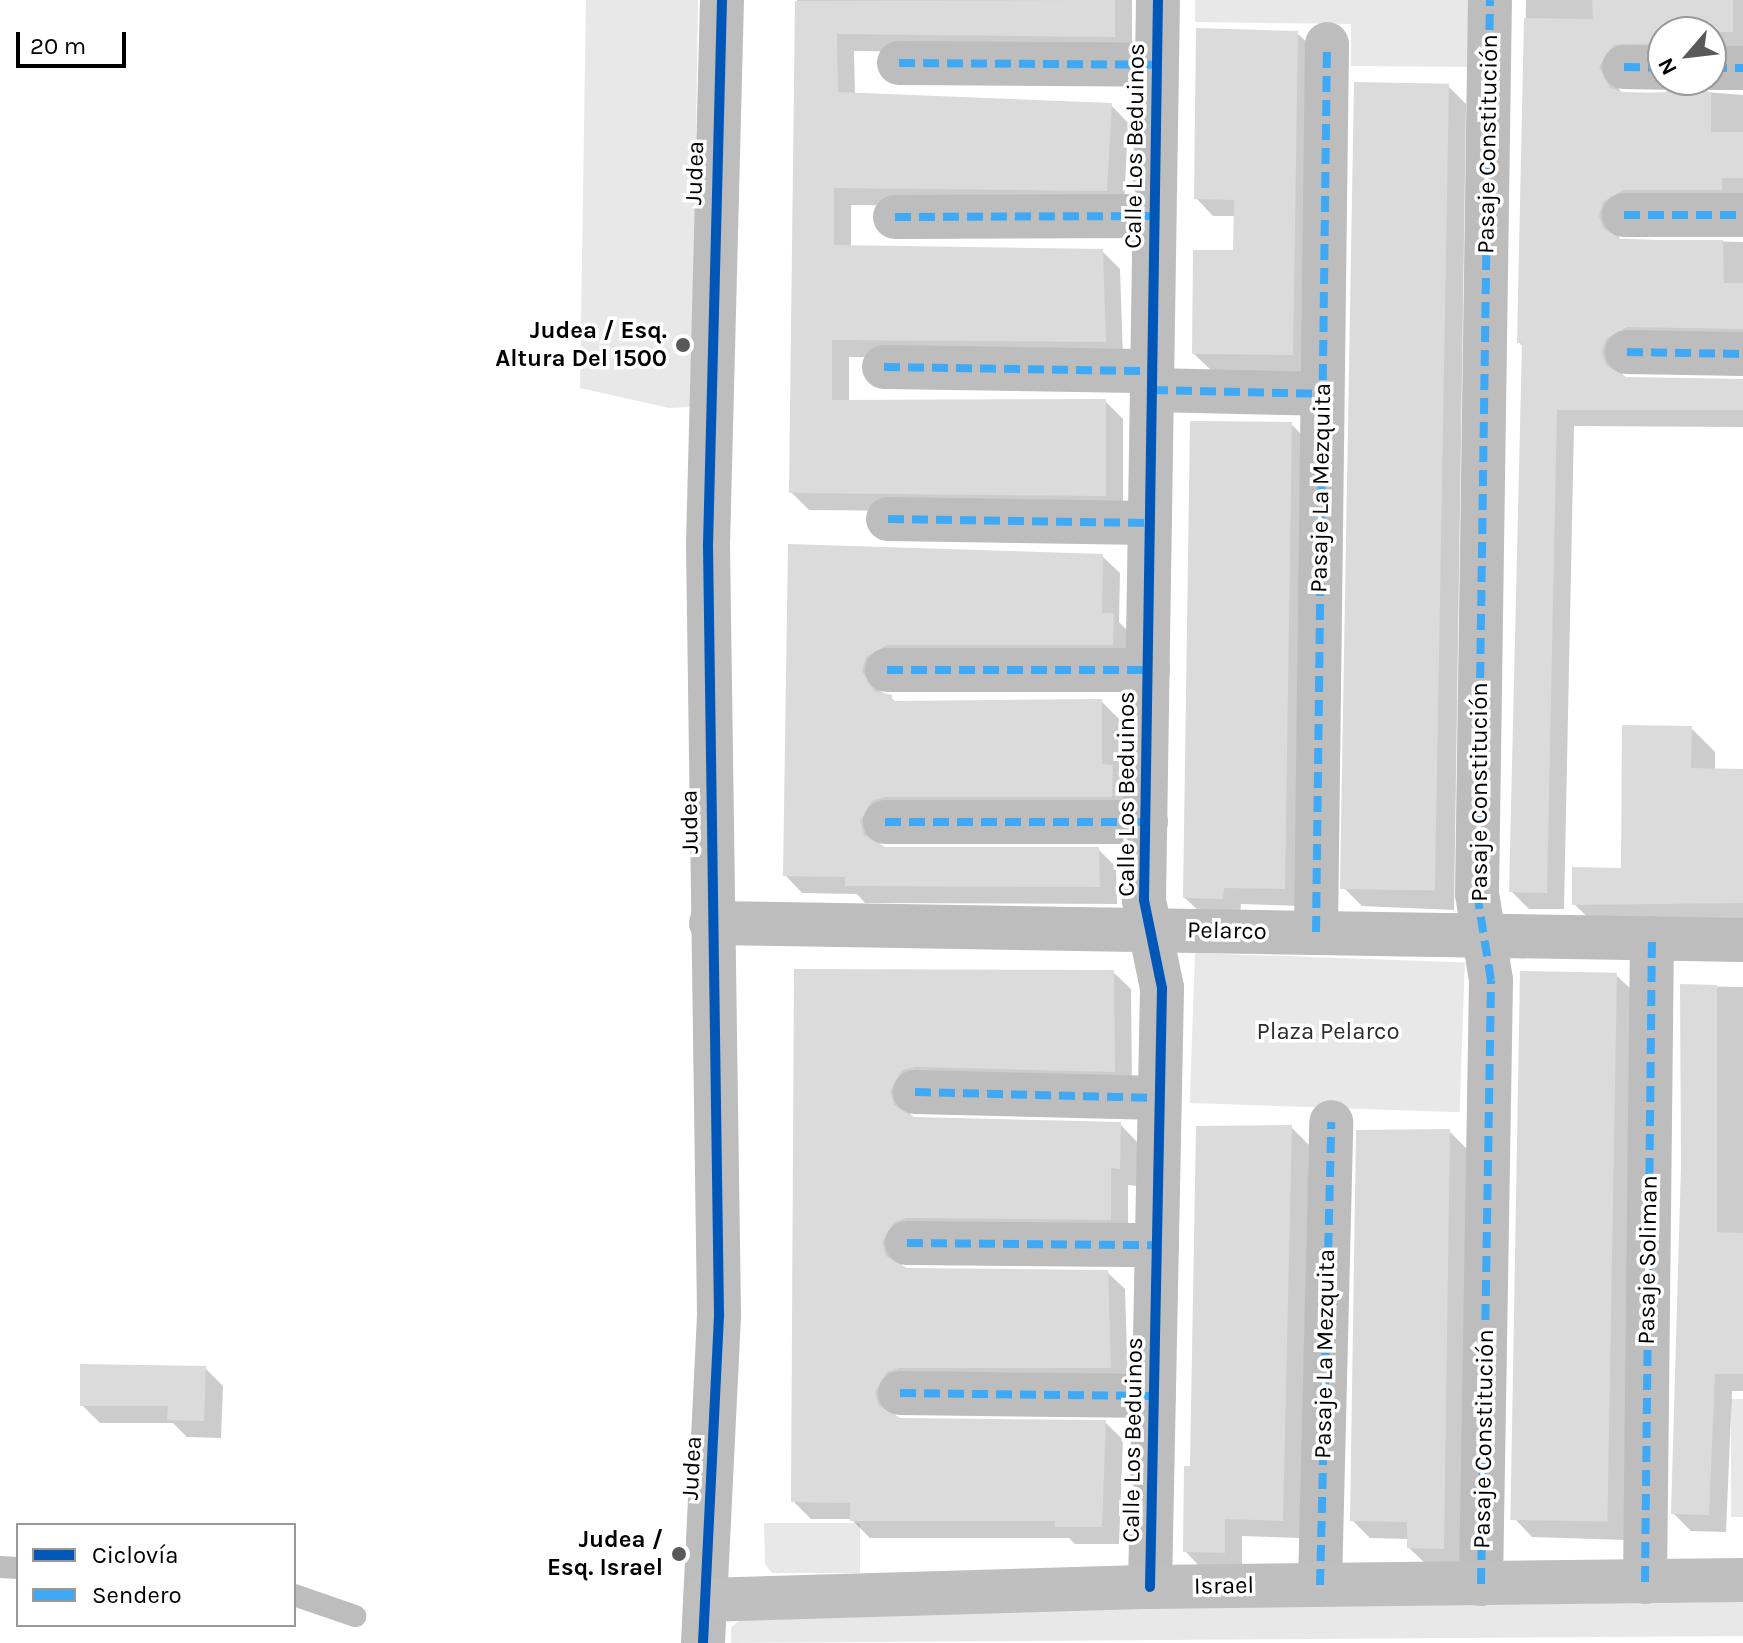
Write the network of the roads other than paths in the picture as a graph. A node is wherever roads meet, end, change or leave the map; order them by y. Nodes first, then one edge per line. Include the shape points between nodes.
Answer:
1 (722, 0) edge
2 (1158, 0) edge
3 (1490, 0) edge
4 (1327, 44) dead end
5 (899, 63) dead end
6 (1156, 65) junction
7 (1624, 215) dead end
8 (1743, 215) edge
9 (1154, 216) junction
10 (895, 217) dead end
11 (1627, 352) dead end
12 (1743, 354) edge
13 (884, 367) dead end
14 (1152, 380) junction
15 (1322, 394) junction
16 (888, 519) dead end
17 (1150, 523) junction
18 (887, 670) dead end
19 (1148, 670) junction
20 (885, 822) dead end
21 (1146, 822) junction
22 (711, 923) junction
23 (1150, 929) junction
24 (1316, 932) junction
25 (1484, 935) junction
26 (1652, 938) junction
27 (1743, 940) edge
28 (915, 1092) dead end
29 (1159, 1098) junction
30 (1331, 1122) dead end
31 (907, 1243) dead end
32 (1157, 1245) junction
33 (900, 1393) dead end
34 (1154, 1396) junction
35 (1743, 1580) edge
36 (1645, 1582) junction
37 (1481, 1584) junction
38 (1320, 1585) junction
39 (1150, 1587) junction
40 (296, 1596) edge
41 (705, 1600) junction
42 (355, 1616) dead end
43 (703, 1643) edge

1 - 22 street, Judea via 709,420
2 - 6 street, Calle Los Beduinos
3 - 25 street, Pasaje Constitución via 1477,894
4 - 15 street, Pasaje La Mezquita
5 - 6 street
6 - 9 street, Calle Los Beduinos
7 - 8 street
9 - 10 street
9 - 14 street, Calle Los Beduinos
11 - 12 street
13 - 14 street
14 - 15 street
14 - 17 street, Calle Los Beduinos
15 - 24 street, Pasaje La Mezquita
16 - 17 street
17 - 19 street, Calle Los Beduinos
18 - 19 street
19 - 21 street, Calle Los Beduinos
20 - 21 street
21 - 23 street, Calle Los Beduinos via 1144,900
22 - 23 street, Pelarco
22 - 41 street, Judea via 719,1314
23 - 24 street, Pelarco
23 - 29 street, Calle Los Beduinos via 1162,988
24 - 25 street, Pelarco
25 - 26 street, Pelarco
25 - 37 street, Pasaje Constitución via 1491,980
26 - 27 street, Pelarco
26 - 36 street, Pasaje Soliman
28 - 29 street
29 - 32 street, Calle Los Beduinos
30 - 38 street, Pasaje La Mezquita
31 - 32 street
32 - 34 street, Calle Los Beduinos
33 - 34 street
34 - 39 street, Calle Los Beduinos
35 - 36 street, Israel
36 - 37 street, Israel
37 - 38 street, Israel
38 - 39 street, Israel
39 - 41 street, Israel
40 - 42 lane
41 - 43 street, Judea

